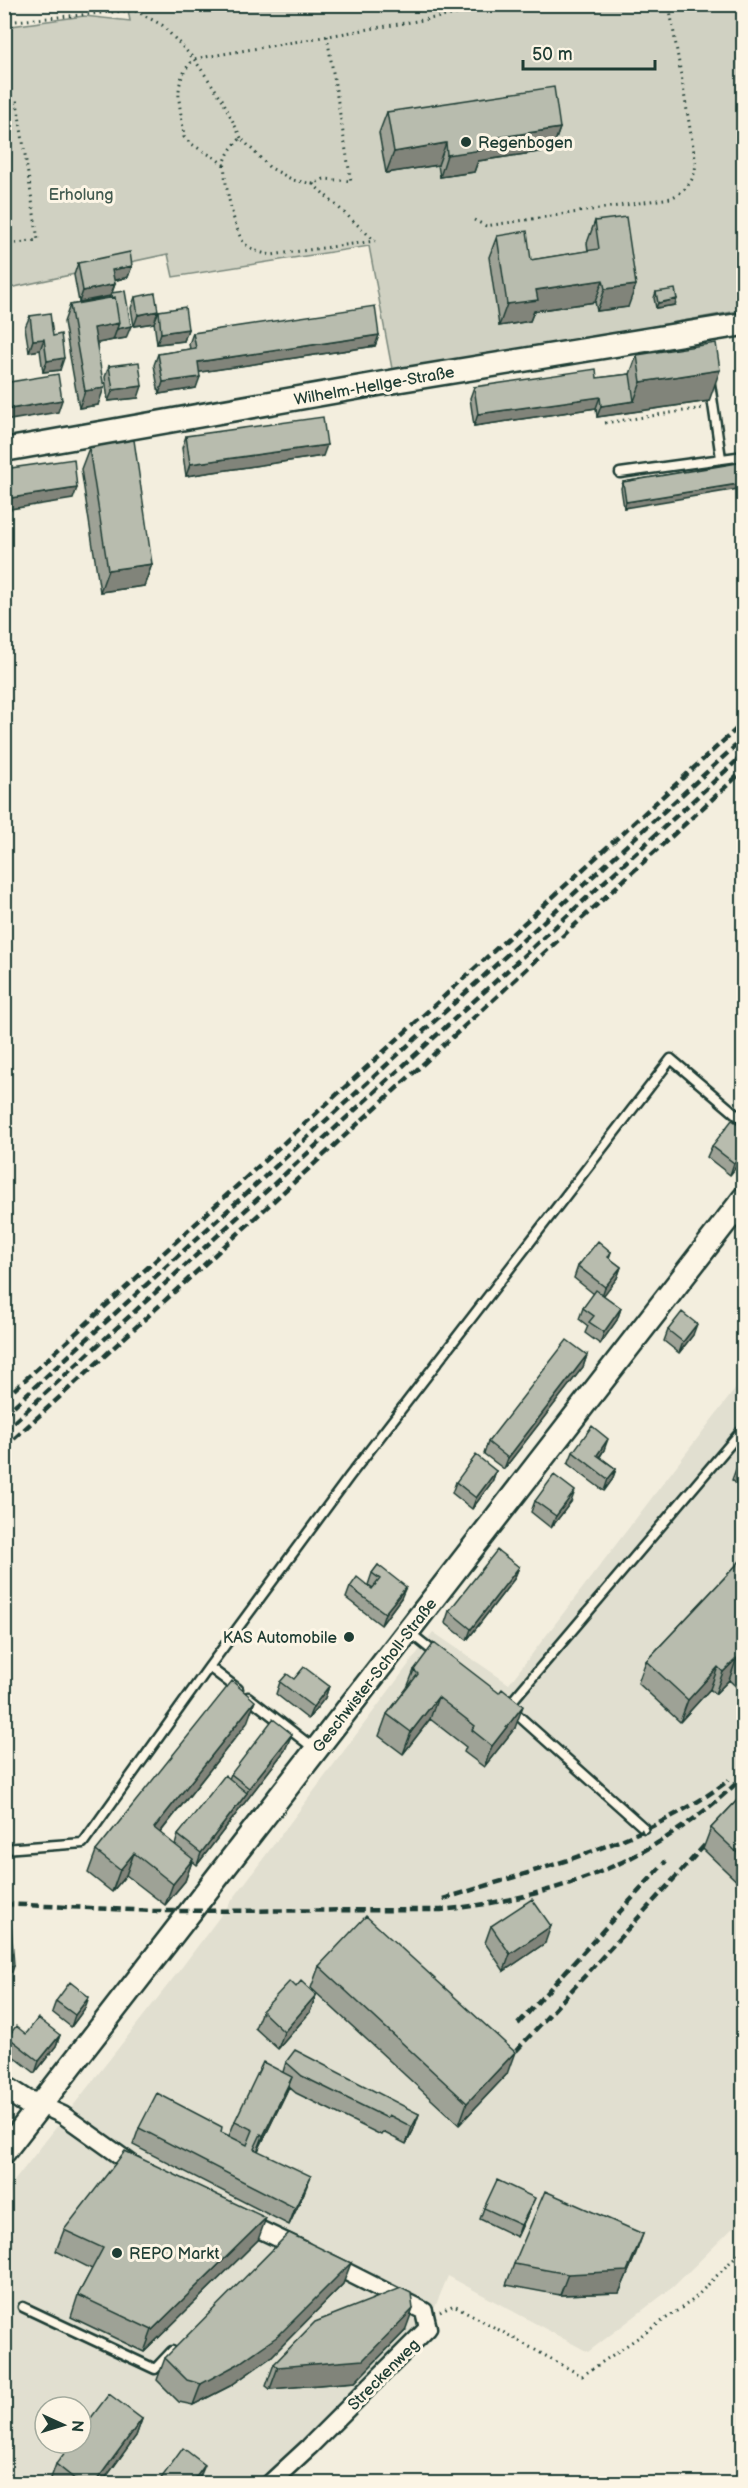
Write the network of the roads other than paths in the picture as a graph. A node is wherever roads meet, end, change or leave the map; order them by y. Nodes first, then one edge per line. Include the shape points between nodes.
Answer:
1 (744, 324) edge
2 (708, 374) edge
3 (4, 450) edge
4 (744, 456) edge
5 (721, 458) junction
6 (620, 473) dead end
7 (744, 1121) edge
8 (744, 1198) edge
9 (744, 1428) edge
10 (408, 1632) junction
11 (450, 1664) edge
12 (209, 1667) junction
13 (498, 1699) edge
14 (507, 1706) junction
15 (316, 1750) junction
16 (644, 1828) dead end
17 (4, 1849) edge
18 (4, 2087) edge
19 (41, 2105) junction
20 (4, 2152) edge
21 (151, 2177) edge
22 (222, 2211) edge
23 (23, 2307) dead end
24 (179, 2345) edge
25 (269, 2484) edge

1 - 3 street, Wilhelm-Hellge-Straße via 702,336
2 - 5 lane
4 - 5 lane
5 - 6 lane
7 - 12 lane via 671,1059 349,1477
8 - 10 street, Geschwister-Scholl-Straße
9 - 14 lane
10 - 11 lane
10 - 15 street, Geschwister-Scholl-Straße
12 - 15 lane
12 - 17 lane via 84,1843
13 - 14 lane
14 - 16 lane
15 - 19 street, Geschwister-Scholl-Straße
18 - 19 street via 27,2102
19 - 20 street, Geschwister-Scholl-Straße
19 - 21 street via 63,2115
22 - 25 street, Streckenweg via 279,2244 411,2303 428,2318 428,2328 418,2340
23 - 24 lane via 155,2369

